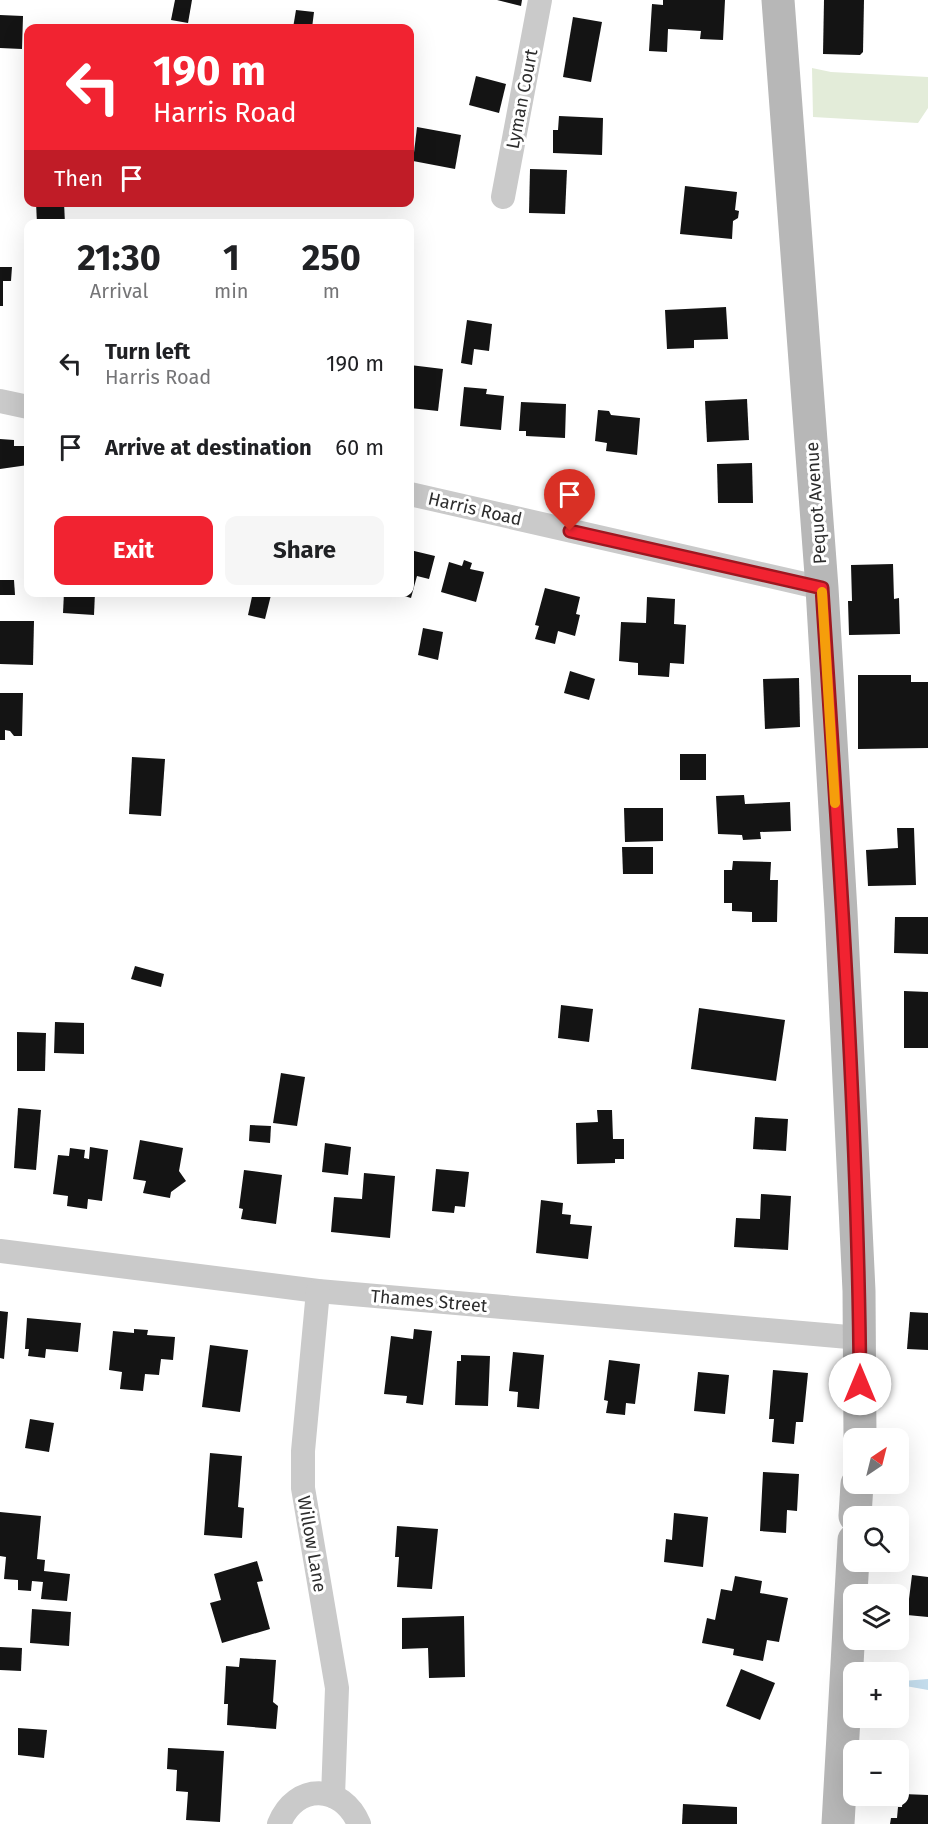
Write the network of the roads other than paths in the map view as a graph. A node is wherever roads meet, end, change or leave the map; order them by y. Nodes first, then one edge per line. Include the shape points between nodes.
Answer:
1 (540, 0) edge
2 (778, 0) edge
3 (503, 198) dead end
4 (0, 401) edge
5 (24, 406) edge
6 (414, 495) edge
7 (822, 588) junction
8 (0, 1251) edge
9 (318, 1291) junction
10 (860, 1338) junction
11 (860, 1428) edge
12 (852, 1572) edge
13 (333, 1796) junction
14 (279, 1824) edge
15 (359, 1824) edge
16 (838, 1824) edge

1 - 3 street, Lyman Court
2 - 7 street, Pequot Avenue
4 - 5 street
6 - 7 street, Harris Road
7 - 10 street, Pequot Avenue via 844,956
8 - 9 street, Thames Street
9 - 10 street, Thames Street
9 - 13 street, Willow Lane via 303,1488 337,1688
10 - 11 street, Pequot Avenue
12 - 16 street
13 - 14 street via 306,1795 293,1802
13 - 15 street via 345,1802

